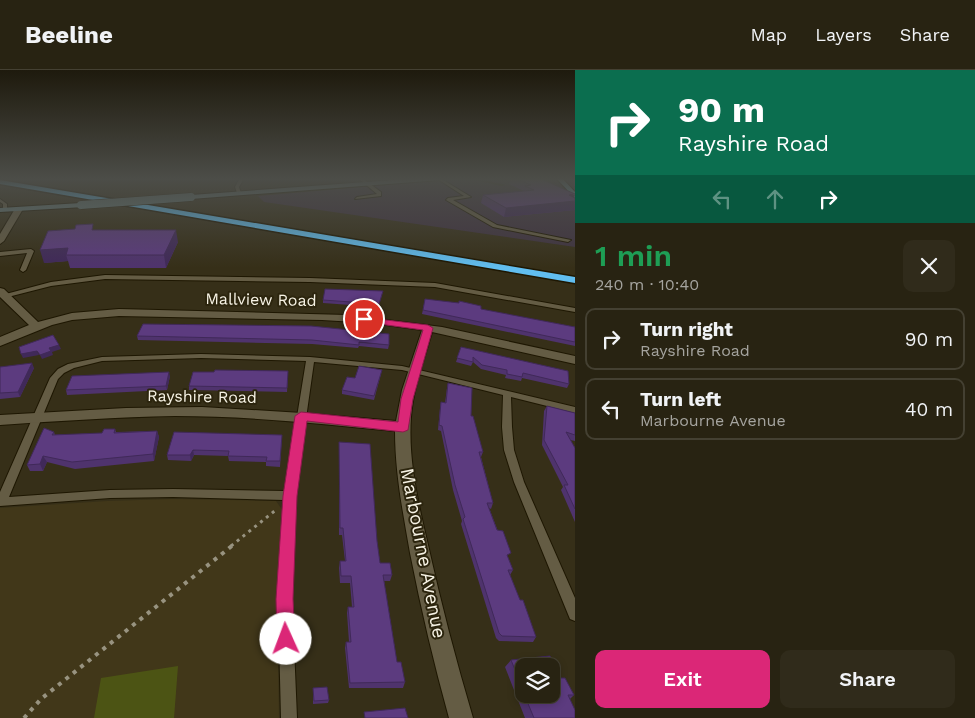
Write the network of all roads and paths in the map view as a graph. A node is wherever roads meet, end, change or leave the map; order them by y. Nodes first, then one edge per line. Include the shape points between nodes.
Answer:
1 (31, 208) edge
2 (154, 208) edge
3 (195, 208) edge
4 (464, 208) edge
5 (19, 209) junction
6 (2, 210) edge
7 (568, 240) dead end
8 (0, 241) edge
9 (0, 254) edge
10 (546, 265) dead end
11 (23, 270) dead end
12 (575, 280) edge
13 (2, 294) edge
14 (575, 310) edge
15 (35, 325) junction
16 (428, 328) junction
17 (0, 342) edge
18 (310, 359) junction
19 (575, 360) edge
20 (415, 371) junction
21 (507, 393) junction
22 (575, 410) edge
23 (301, 416) junction
24 (37, 418) junction
25 (0, 420) edge
26 (403, 427) junction
27 (290, 496) junction
28 (575, 614) edge
29 (24, 718) edge
30 (289, 718) edge
31 (461, 718) edge

1 - 5 main road, bridge
2 - 12 highway
3 - 10 highway
4 - 7 lane via 495,226
5 - 6 main road
5 - 8 street
9 - 11 lane via 30,252
13 - 14 lane via 105,277 310,280 435,285
13 - 15 street
15 - 16 street, Mallview Road via 71,315 106,313 330,317
15 - 17 street, Mallview Road
16 - 19 street, Mallview Road
16 - 20 street, Marbourne Avenue
18 - 20 lane
18 - 23 lane
18 - 24 lane via 200,356 86,362 61,371 54,378
20 - 21 lane
20 - 26 street, Marbourne Avenue
21 - 22 lane
21 - 28 lane via 508,442 519,482
23 - 24 street, Rayshire Road via 172,412
23 - 26 street, Rayshire Road
23 - 27 lane
24 - 25 street, Rayshire Road
24 - 27 lane via 1,502 110,494
26 - 31 street, Marbourne Avenue via 412,514
27 - 29 path via 41,699
27 - 30 lane via 285,599

